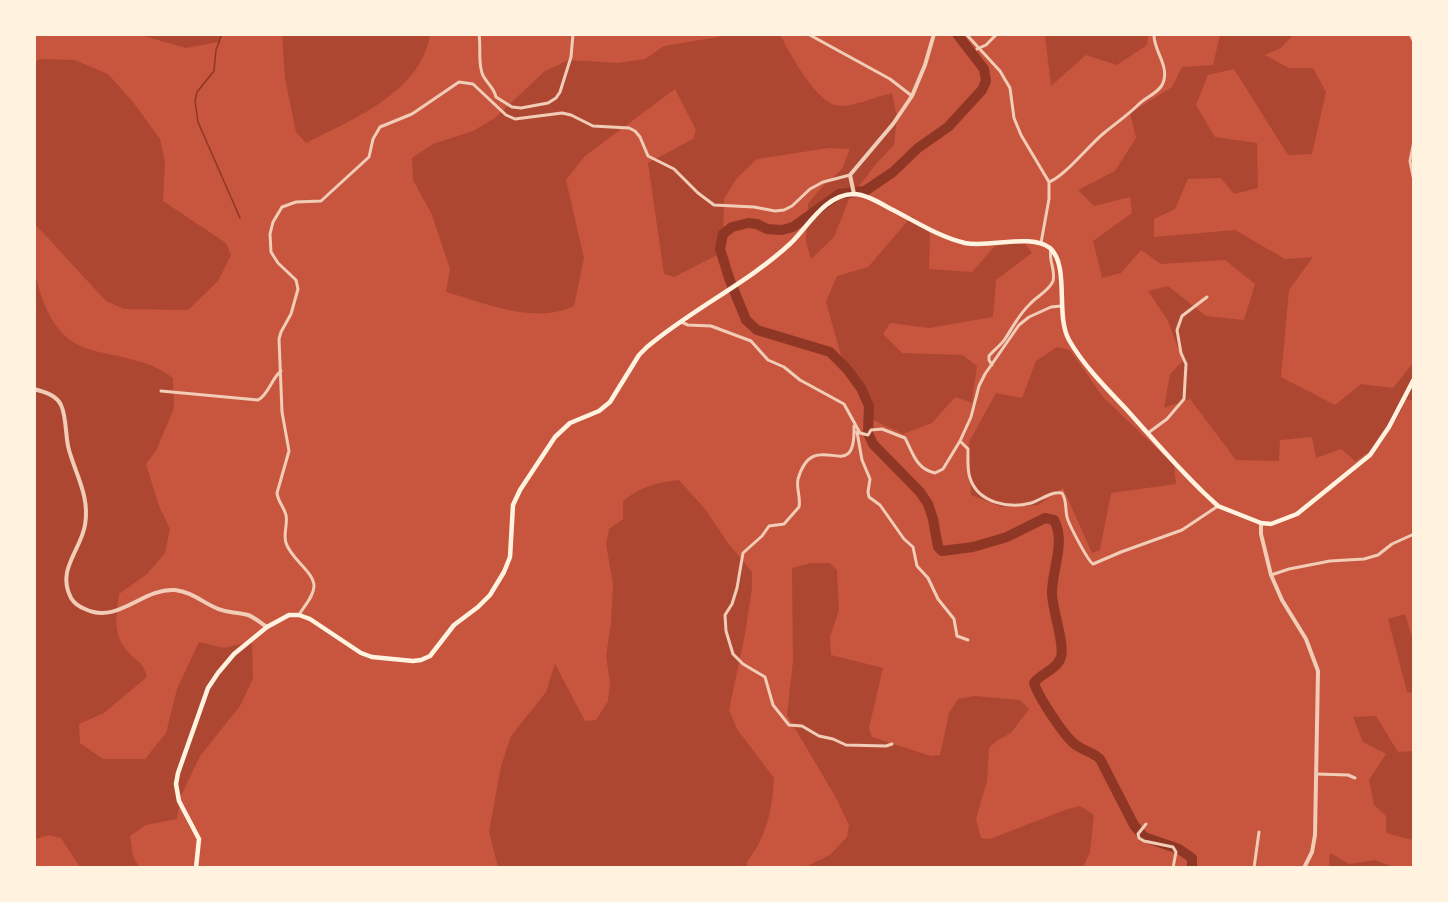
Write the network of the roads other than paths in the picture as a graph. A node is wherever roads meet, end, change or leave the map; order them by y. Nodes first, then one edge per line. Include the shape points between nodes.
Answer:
1 (479, 34) edge
2 (573, 34) edge
3 (808, 34) edge
4 (934, 34) edge
5 (966, 34) edge
6 (997, 34) edge
7 (1154, 34) edge
8 (1410, 34) edge
9 (1413, 42) edge
10 (977, 48) junction
11 (912, 96) junction
12 (496, 97) junction
13 (492, 102) junction
14 (1413, 141) edge
15 (850, 177) junction
16 (1413, 181) edge
17 (1049, 182) junction
18 (854, 192) junction
19 (1041, 243) junction
20 (1051, 249) junction
21 (1207, 297) dead end
22 (1061, 306) junction
23 (681, 322) junction
24 (992, 365) junction
25 (281, 371) junction
26 (1413, 379) edge
27 (34, 389) edge
28 (161, 391) dead end
29 (854, 423) junction
30 (858, 432) junction
31 (1148, 433) junction
32 (960, 441) junction
33 (1218, 506) junction
34 (1261, 523) junction
35 (1413, 534) edge
36 (1271, 575) junction
37 (299, 615) junction
38 (267, 627) junction
39 (968, 640) dead end
40 (892, 744) dead end
41 (1316, 774) junction
42 (1355, 778) dead end
43 (1146, 824) dead end
44 (1259, 832) dead end
45 (196, 867) edge
46 (1173, 867) edge
47 (1254, 867) edge
48 (1304, 867) edge

1 - 12 street via 481,71
2 - 12 street via 572,57 556,98 521,108
3 - 11 street via 890,79
4 - 11 street
5 - 10 street
6 - 10 street
7 - 17 street via 1153,42 1161,54 1165,74 1161,87 1104,132 1060,178
8 - 9 street
10 - 17 street via 1000,71 1010,88 1021,135
11 - 15 street
12 - 13 street
13 - 15 street via 515,118 562,113 600,128 629,128 640,136 648,156 674,169 714,205 784,210 823,182
13 - 25 street via 473,84 452,85 412,114 380,127 369,157 326,197 282,207 273,222 270,252 296,280 298,289 279,339
14 - 16 street
15 - 18 street
17 - 19 street
18 - 19 main road via 955,240 988,245
18 - 23 main road via 830,201 790,244
19 - 20 main road
20 - 22 main road via 1060,270
20 - 24 street via 1054,278 1050,287 1029,304 989,356
21 - 31 street via 1182,316 1177,330 1186,364 1184,399
22 - 24 street via 1029,316
22 - 31 main road via 1068,338 1084,363
23 - 29 street via 711,326 751,341 768,360 843,404
23 - 37 main road via 639,355 609,402 570,423 555,437 513,505 510,557 504,572 490,595 454,625 430,656 413,661 372,657
24 - 32 street via 979,386
25 - 28 street via 258,400
25 - 37 street via 289,451 277,494 286,513 286,544 299,565 309,572 314,586
26 - 34 main road via 1389,427 1370,454 1296,514 1271,524
27 - 38 street via 53,396 61,405 69,449 84,490 85,526 67,570 66,582 72,599 94,613 110,614 148,595 165,590 183,591 218,609 249,615
29 - 30 street
29 - 40 street via 851,453 840,457 820,454 808,460 798,479 800,507 784,524 769,526 743,553 737,588 725,615 726,631 733,654 765,678 773,705 789,725 802,726 819,736 853,746
30 - 32 street via 865,435 882,429 905,438 925,471 935,473 943,469
30 - 39 street via 862,460 870,478 869,497 913,547 917,566 954,619 957,636
31 - 33 main road
32 - 33 street via 968,449 970,478 977,491 999,504 1015,506 1062,493 1071,530 1093,564 1182,530
33 - 34 main road
34 - 36 street
35 - 36 street via 1378,555
36 - 41 street via 1314,655 1318,671
37 - 38 main road via 282,617
38 - 45 main road via 234,654 208,688 178,772 179,801 199,839
41 - 42 street
41 - 48 street via 1316,835
43 - 46 street via 1139,838 1173,847
44 - 47 street

